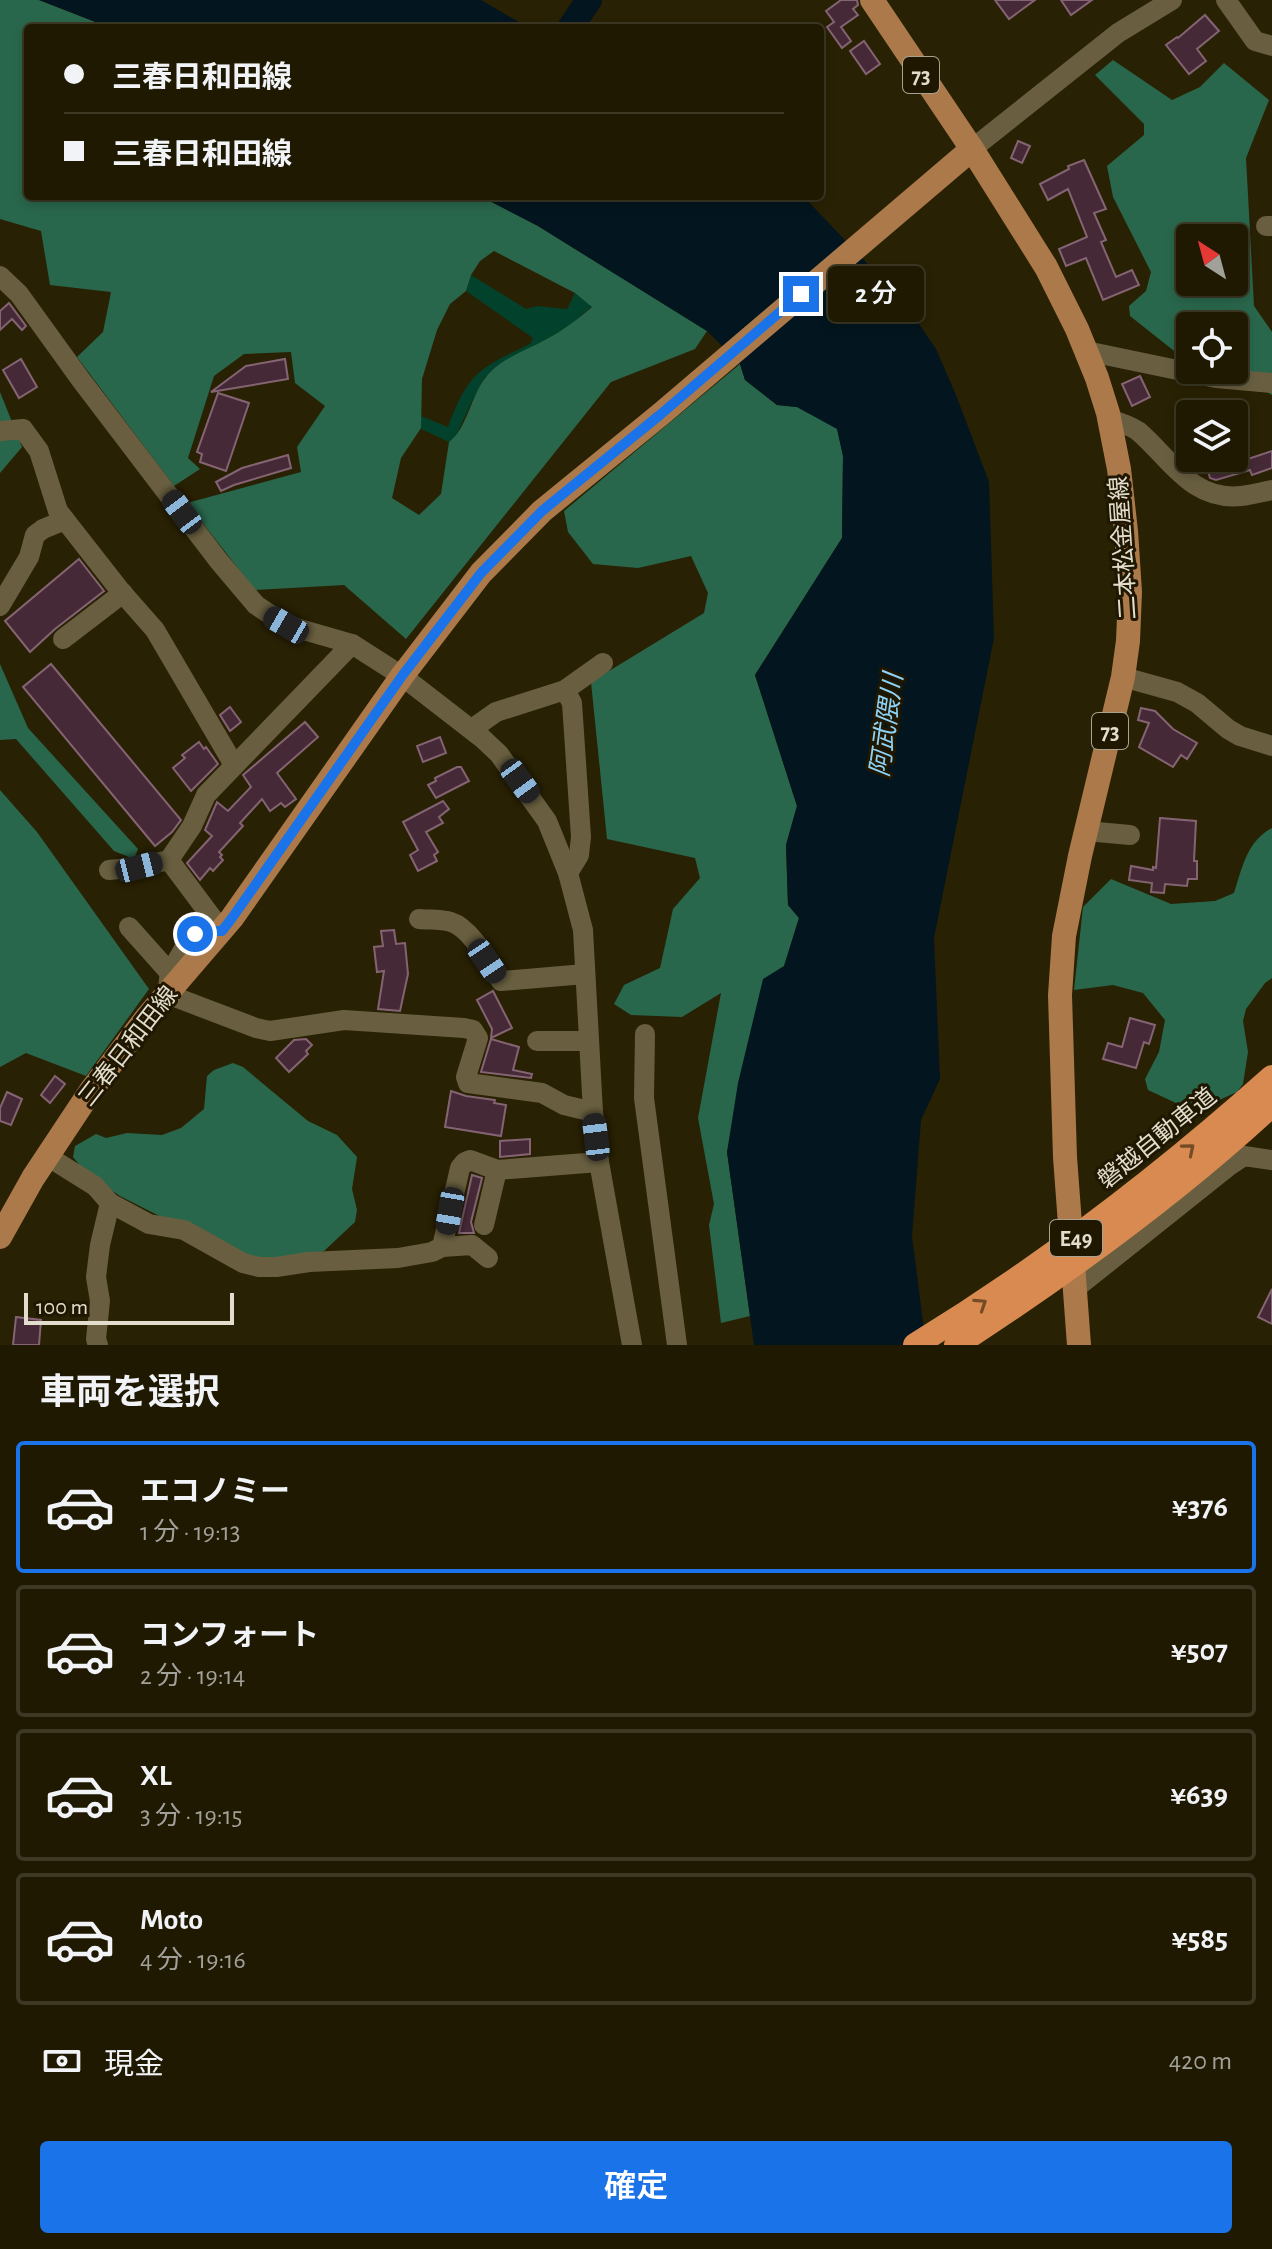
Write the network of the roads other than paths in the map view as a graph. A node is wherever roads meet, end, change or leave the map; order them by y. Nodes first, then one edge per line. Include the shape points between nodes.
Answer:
1 (872, 0) edge
2 (1172, 0) edge
3 (1226, 0) edge
4 (1272, 46) edge
5 (972, 149) junction
6 (0, 276) edge
7 (1086, 351) junction
8 (1272, 383) edge
9 (1109, 419) junction
10 (0, 431) edge
11 (1272, 490) edge
12 (65, 520) junction
13 (123, 593) junction
14 (0, 606) edge
15 (63, 639) dead end
16 (352, 644) junction
17 (603, 663) dead end
18 (402, 676) junction
19 (1123, 677) junction
20 (565, 690) junction
21 (472, 729) junction
22 (1272, 746) edge
23 (234, 765) junction
24 (1086, 831) junction
25 (1130, 835) dead end
26 (169, 860) junction
27 (109, 870) dead end
28 (568, 873) junction
29 (419, 919) dead end
30 (129, 927) dead end
31 (222, 931) junction
32 (585, 974) junction
33 (169, 984) junction
34 (645, 1034) dead end
35 (537, 1041) dead end
36 (589, 1041) junction
37 (1272, 1077) edge
38 (1272, 1105) edge
39 (593, 1112) junction
40 (1233, 1127) junction
41 (47, 1156) junction
42 (1272, 1160) edge
43 (599, 1162) junction
44 (497, 1170) junction
45 (110, 1203) junction
46 (484, 1225) dead end
47 (0, 1237) edge
48 (442, 1247) junction
49 (488, 1258) dead end
50 (1076, 1288) junction
51 (98, 1345) edge
52 (632, 1345) edge
53 (677, 1345) edge
54 (915, 1345) edge
55 (956, 1345) edge
56 (1079, 1345) edge

1 - 5 main road, 二本松金屋線 / 73
2 - 5 street via 1118,33
3 - 4 street via 1255,41
5 - 7 main road, 二本松金屋線 / 73 via 1046,267
5 - 18 main road, 三春日和田線 via 542,511 481,573
6 - 16 street via 256,605 286,625
7 - 8 street via 1216,378
7 - 9 main road, 二本松金屋線 / 73
9 - 11 street via 1138,432 1199,488 1239,497
9 - 19 main road, 二本松金屋線 / 73 via 1130,592
10 - 12 street via 23,429 39,451
12 - 13 street
12 - 14 street via 35,535 29,557
13 - 15 street
13 - 23 street via 155,630
16 - 18 street
16 - 23 street
17 - 20 street
18 - 21 street
18 - 31 main road, 三春日和田線
19 - 22 street via 1177,692 1240,736
19 - 24 main road, 二本松金屋線 / 73
20 - 21 street via 496,712
20 - 28 street via 572,703 581,837 579,855
21 - 28 street via 504,761 541,812
23 - 26 street via 206,795
24 - 25 street
24 - 50 main road, 二本松金屋線 / 73 via 1064,936 1060,995
26 - 27 street
26 - 31 street
28 - 32 street via 583,930
29 - 32 street via 458,925 501,981
30 - 33 street
31 - 33 main road, 三春日和田線
32 - 36 street
33 - 39 street via 270,1031 344,1020 473,1030 478,1038 468,1083 542,1093
33 - 41 main road, 三春日和田線
34 - 53 street via 644,1098
35 - 36 street
36 - 39 street
37 - 40 highway, 磐越自動車道 / E49
38 - 40 highway, 磐越自動車道 / E49
39 - 43 street
54 -> 40 highway, 磐越自動車道 / E49 via 979,1306
40 - 55 highway, 磐越自動車道 / E49 via 1101,1246
41 - 45 street via 95,1186
41 - 47 main road, 三春日和田線
42 - 50 street via 1244,1156
43 - 44 street
43 - 52 street
44 - 46 street
44 - 48 street via 470,1160 460,1168
45 - 48 street via 149,1224 184,1230 259,1267 398,1258
45 - 51 street via 96,1277
48 - 49 street via 472,1245
50 - 56 main road, 二本松金屋線 / 73

